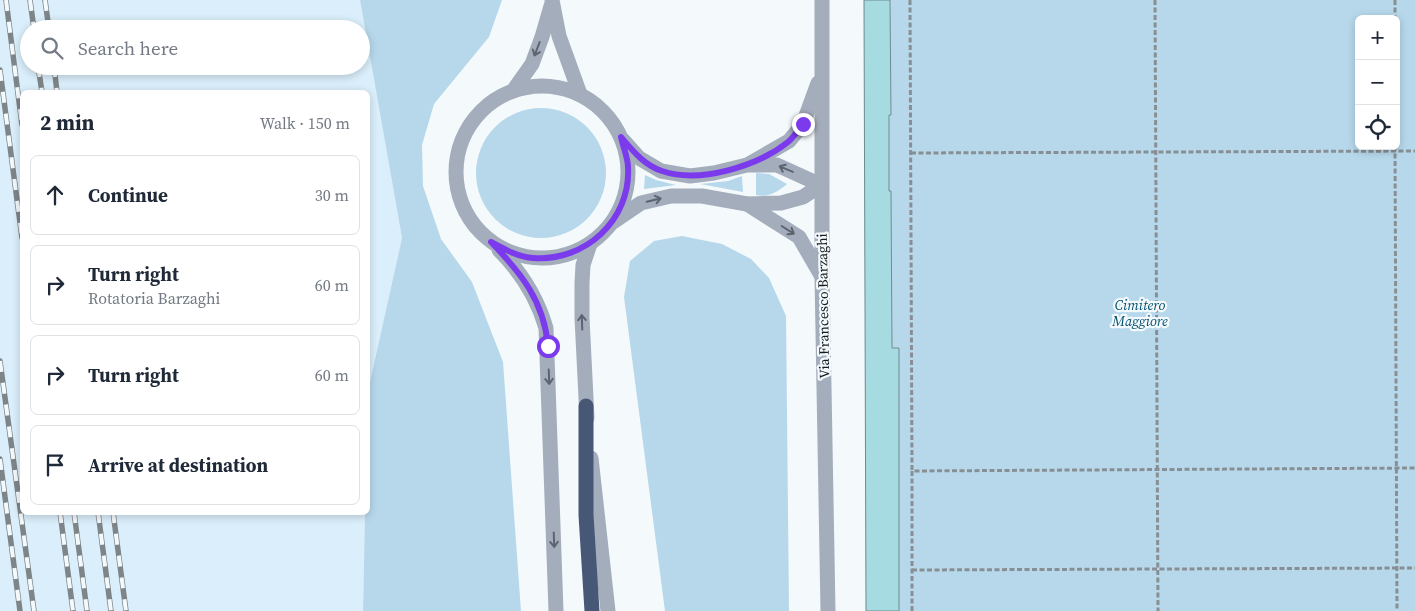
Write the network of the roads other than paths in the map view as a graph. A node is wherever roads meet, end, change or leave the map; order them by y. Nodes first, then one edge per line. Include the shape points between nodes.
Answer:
1 (822, 0) edge
2 (552, 2) edge
3 (822, 72) junction
4 (513, 91) junction
5 (580, 94) junction
6 (621, 137) junction
7 (747, 165) junction
8 (822, 185) junction
9 (747, 204) junction
10 (612, 223) junction
11 (491, 242) junction
12 (590, 244) junction
13 (822, 276) junction
14 (586, 406) junction
15 (556, 611) edge
16 (592, 611) edge
17 (608, 611) edge
18 (828, 611) edge

1 - 3 street, Via Francesco Barzaghi
2 -> 4 street via 532,64
2 - 5 street via 559,36
3 - 7 street via 803,124 789,141
3 - 8 street, Via Francesco Barzaghi
4 - 5 street via 547,86
4 - 11 street via 488,105 469,126 458,153 456,181 464,209
5 - 6 street via 604,112
6 - 7 street via 639,158 661,171 690,176
6 - 10 street via 628,166 625,196
8 -> 7 street via 777,165
8 - 9 street via 803,197 781,203
8 - 13 street, Via Francesco Barzaghi
10 -> 9 street via 641,203 670,196 702,196
9 -> 13 street via 799,237
10 - 12 street
11 - 12 street via 532,258 563,256
11 -> 15 street via 512,263 535,297 546,328
14 -> 12 street via 582,283 583,265
13 - 18 street, Via Francesco Barzaghi
14 - 16 highway via 586,514
14 - 17 street

